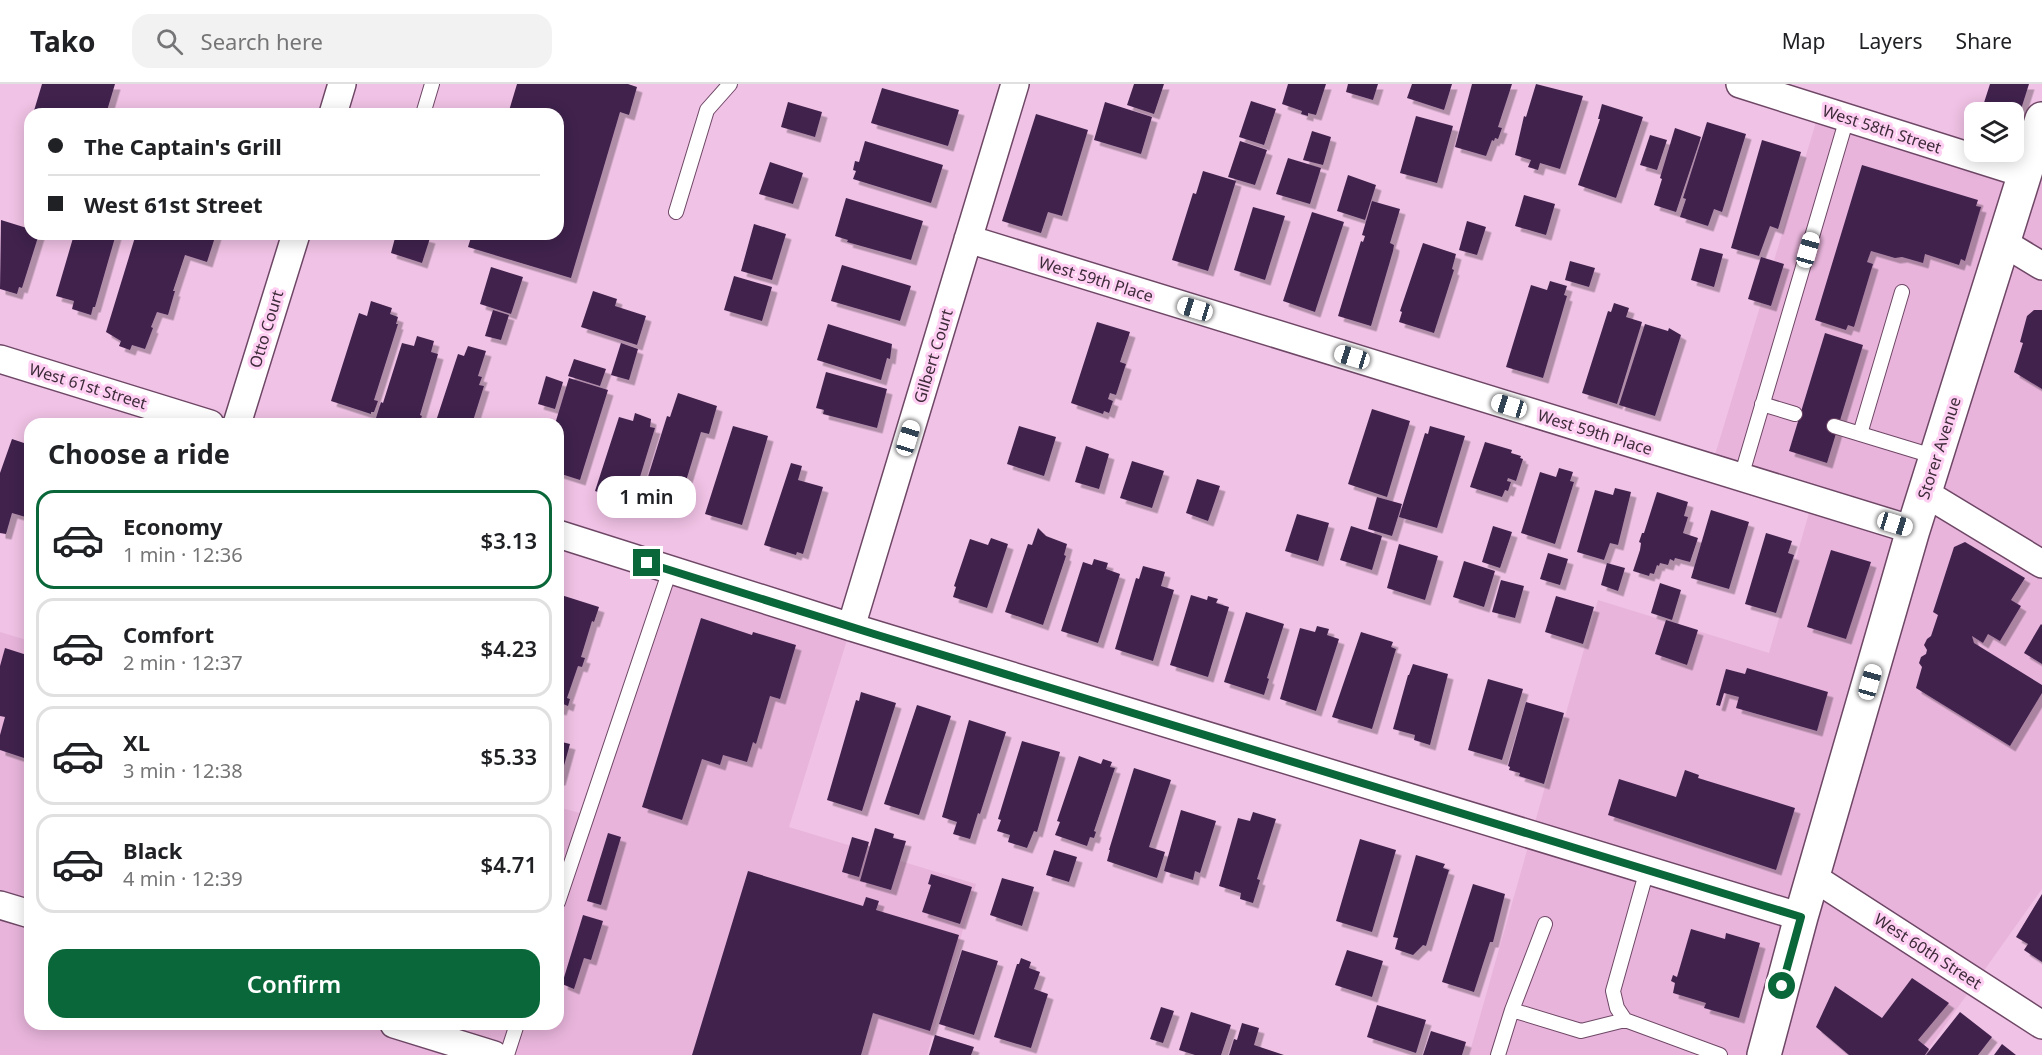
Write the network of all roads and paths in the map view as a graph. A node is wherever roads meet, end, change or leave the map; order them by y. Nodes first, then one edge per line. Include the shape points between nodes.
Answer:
1 (342, 84) edge
2 (432, 84) edge
3 (730, 84) edge
4 (1014, 84) edge
5 (1740, 84) edge
6 (335, 108) edge
7 (425, 108) edge
8 (1847, 118) junction
9 (2042, 119) edge
10 (2025, 174) junction
11 (676, 212) dead end
12 (968, 239) junction
13 (294, 240) edge
14 (2004, 243) junction
15 (2042, 266) edge
16 (1902, 292) dead end
17 (0, 359) edge
18 (1762, 404) junction
19 (1795, 414) dead end
20 (191, 418) edge
21 (239, 418) edge
22 (1834, 426) dead end
23 (1860, 434) junction
24 (1936, 457) junction
25 (1741, 477) junction
26 (1925, 493) junction
27 (1913, 530) junction
28 (564, 536) edge
29 (2042, 564) edge
30 (670, 570) junction
31 (851, 627) junction
32 (1647, 870) junction
33 (1813, 877) junction
34 (564, 884) edge
35 (0, 905) edge
36 (24, 912) edge
37 (1801, 917) junction
38 (1545, 924) dead end
39 (1512, 1010) junction
40 (1625, 1020) junction
41 (2042, 1025) edge
42 (413, 1030) edge
43 (515, 1030) edge
44 (494, 1055) edge
45 (507, 1055) edge
46 (1498, 1055) edge
47 (1720, 1055) edge
48 (1764, 1055) edge

1 - 6 street
2 - 7 lane
3 - 11 lane via 707,110
4 - 12 street, Gilbert Court
5 - 8 street, West 58th Street
8 - 10 street, West 58th Street
8 - 18 lane
9 - 10 street, Storer Avenue
10 - 14 street, Storer Avenue
12 - 25 street, West 59th Place
12 - 31 street, Gilbert Court
13 - 21 street, Otto Court
14 - 15 street
14 - 24 street, Storer Avenue
16 - 23 lane
17 - 20 street, West 61st Street
18 - 19 lane
18 - 25 lane
22 - 23 lane
23 - 24 lane
24 - 26 street, Storer Avenue
25 - 27 street, West 59th Place
26 - 27 street, Storer Avenue
26 - 29 street
27 - 33 street, Storer Avenue
28 - 30 street
30 - 31 street
30 - 34 lane
31 - 32 street
32 - 37 street
32 - 40 lane via 1613,991
33 - 37 street, Storer Avenue
33 - 41 street, West 60th Street
35 - 36 street
37 - 48 street, Storer Avenue
38 - 39 lane
39 - 40 lane via 1581,1031
39 - 46 lane
40 - 47 lane
42 - 44 street
43 - 45 lane

